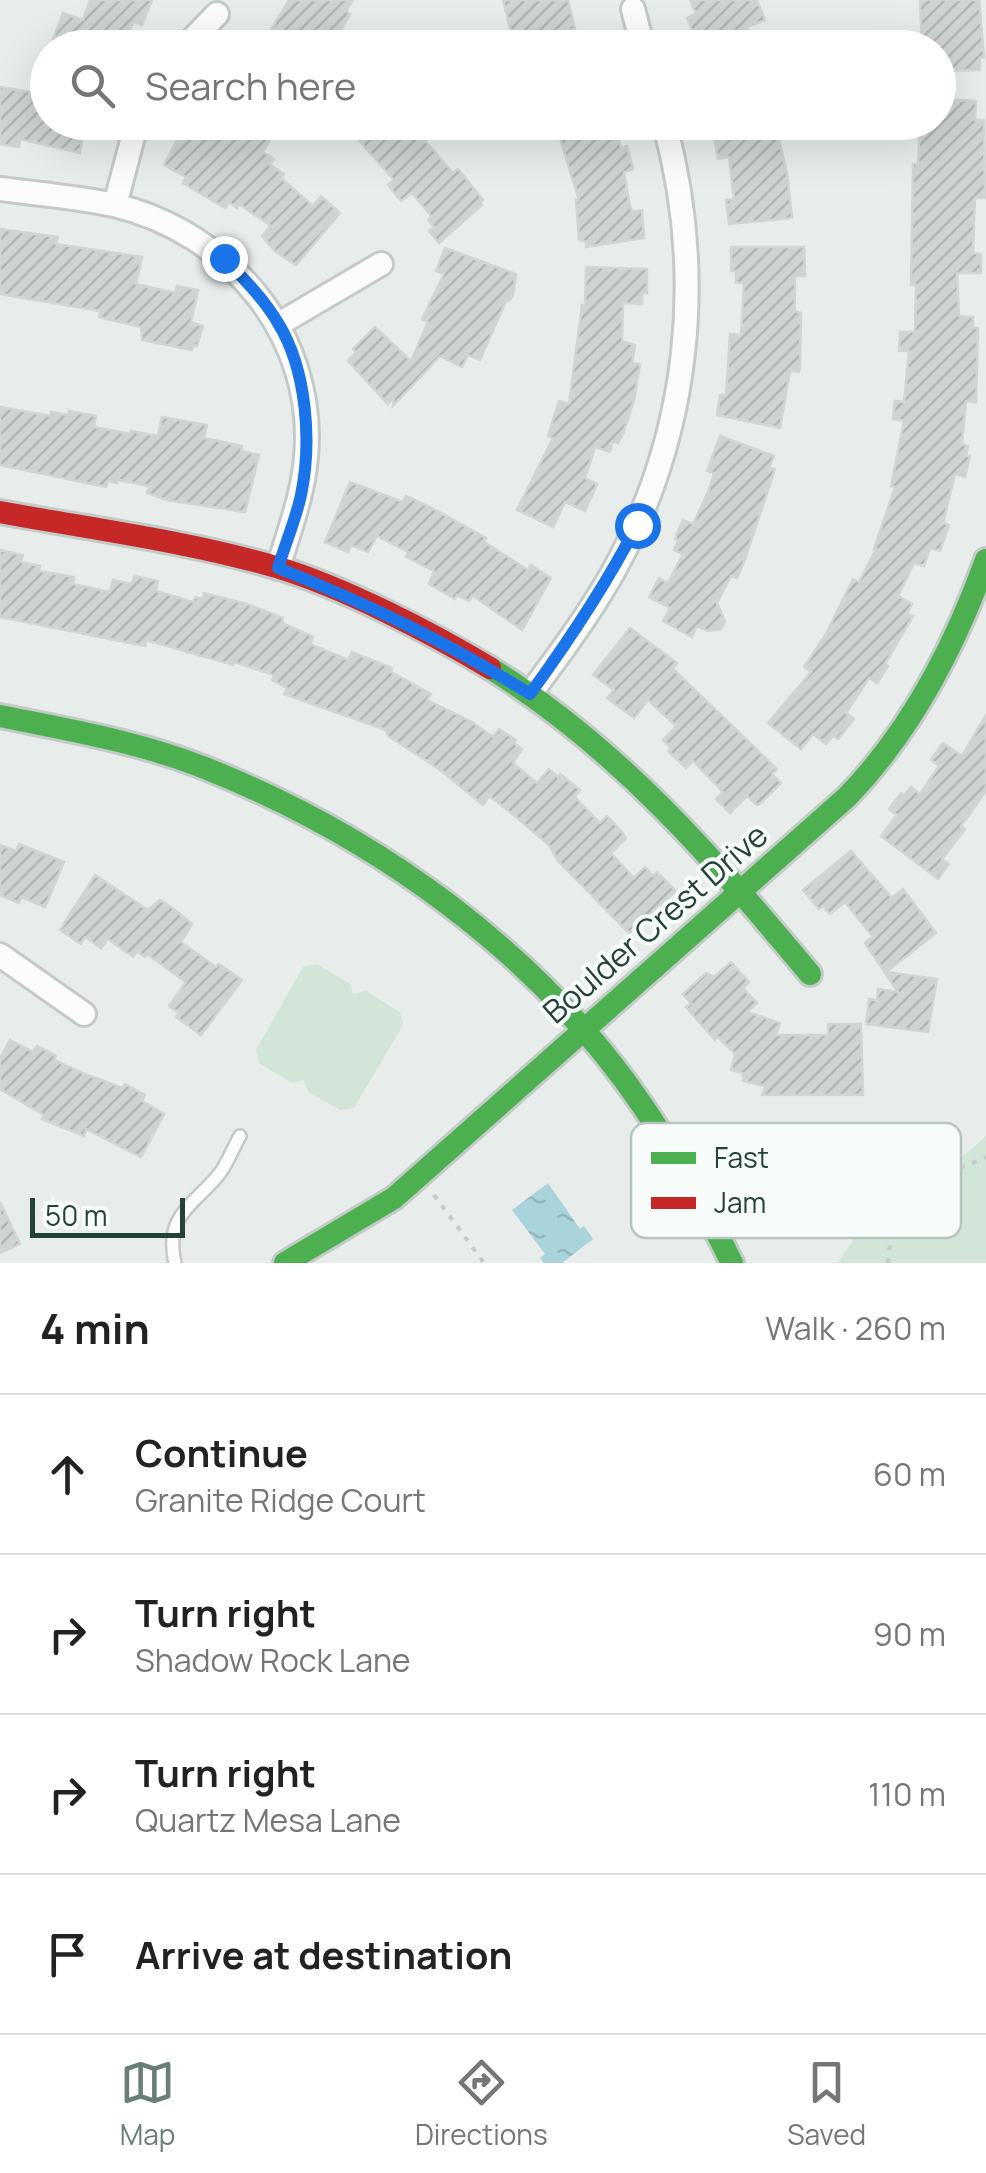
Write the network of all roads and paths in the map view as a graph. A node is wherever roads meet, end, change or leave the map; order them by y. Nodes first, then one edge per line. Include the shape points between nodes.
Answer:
1 (633, 9) dead end
2 (217, 14) dead end
3 (201, 30) edge
4 (638, 30) edge
5 (132, 140) edge
6 (668, 140) edge
7 (0, 189) edge
8 (114, 205) junction
9 (381, 264) dead end
10 (280, 324) junction
11 (0, 512) edge
12 (986, 560) edge
13 (278, 568) junction
14 (530, 694) junction
15 (0, 716) edge
16 (740, 891) junction
17 (0, 955) edge
18 (810, 974) dead end
19 (84, 1014) dead end
20 (583, 1030) junction
21 (656, 1123) edge
22 (240, 1136) dead end
23 (986, 1157) edge
24 (961, 1168) edge
25 (434, 1196) dead end
26 (721, 1238) edge
27 (891, 1238) edge
28 (176, 1263) edge
29 (285, 1263) edge
30 (484, 1263) edge
31 (732, 1263) edge
32 (888, 1263) edge

1 - 4 street
2 - 3 street
5 - 8 street
6 - 14 street via 682,204 687,282 685,352 671,428 612,574
7 - 8 street
8 - 10 street via 156,219 224,258
9 - 10 street
10 - 13 street via 296,368 307,453
11 - 13 street
12 - 16 street, Boulder Crest Drive via 950,647 869,773
13 - 14 street via 407,622
14 - 16 street via 638,782
15 - 20 street via 102,736 204,768 296,808 387,859 458,911
16 - 18 street
16 - 20 street, Boulder Crest Drive
17 - 19 street
20 - 21 street
20 - 29 street, Boulder Crest Drive via 394,1198
22 - 28 lane via 220,1173 177,1221 171,1239
23 - 24 path
25 - 30 path
26 - 31 street
27 - 32 path

